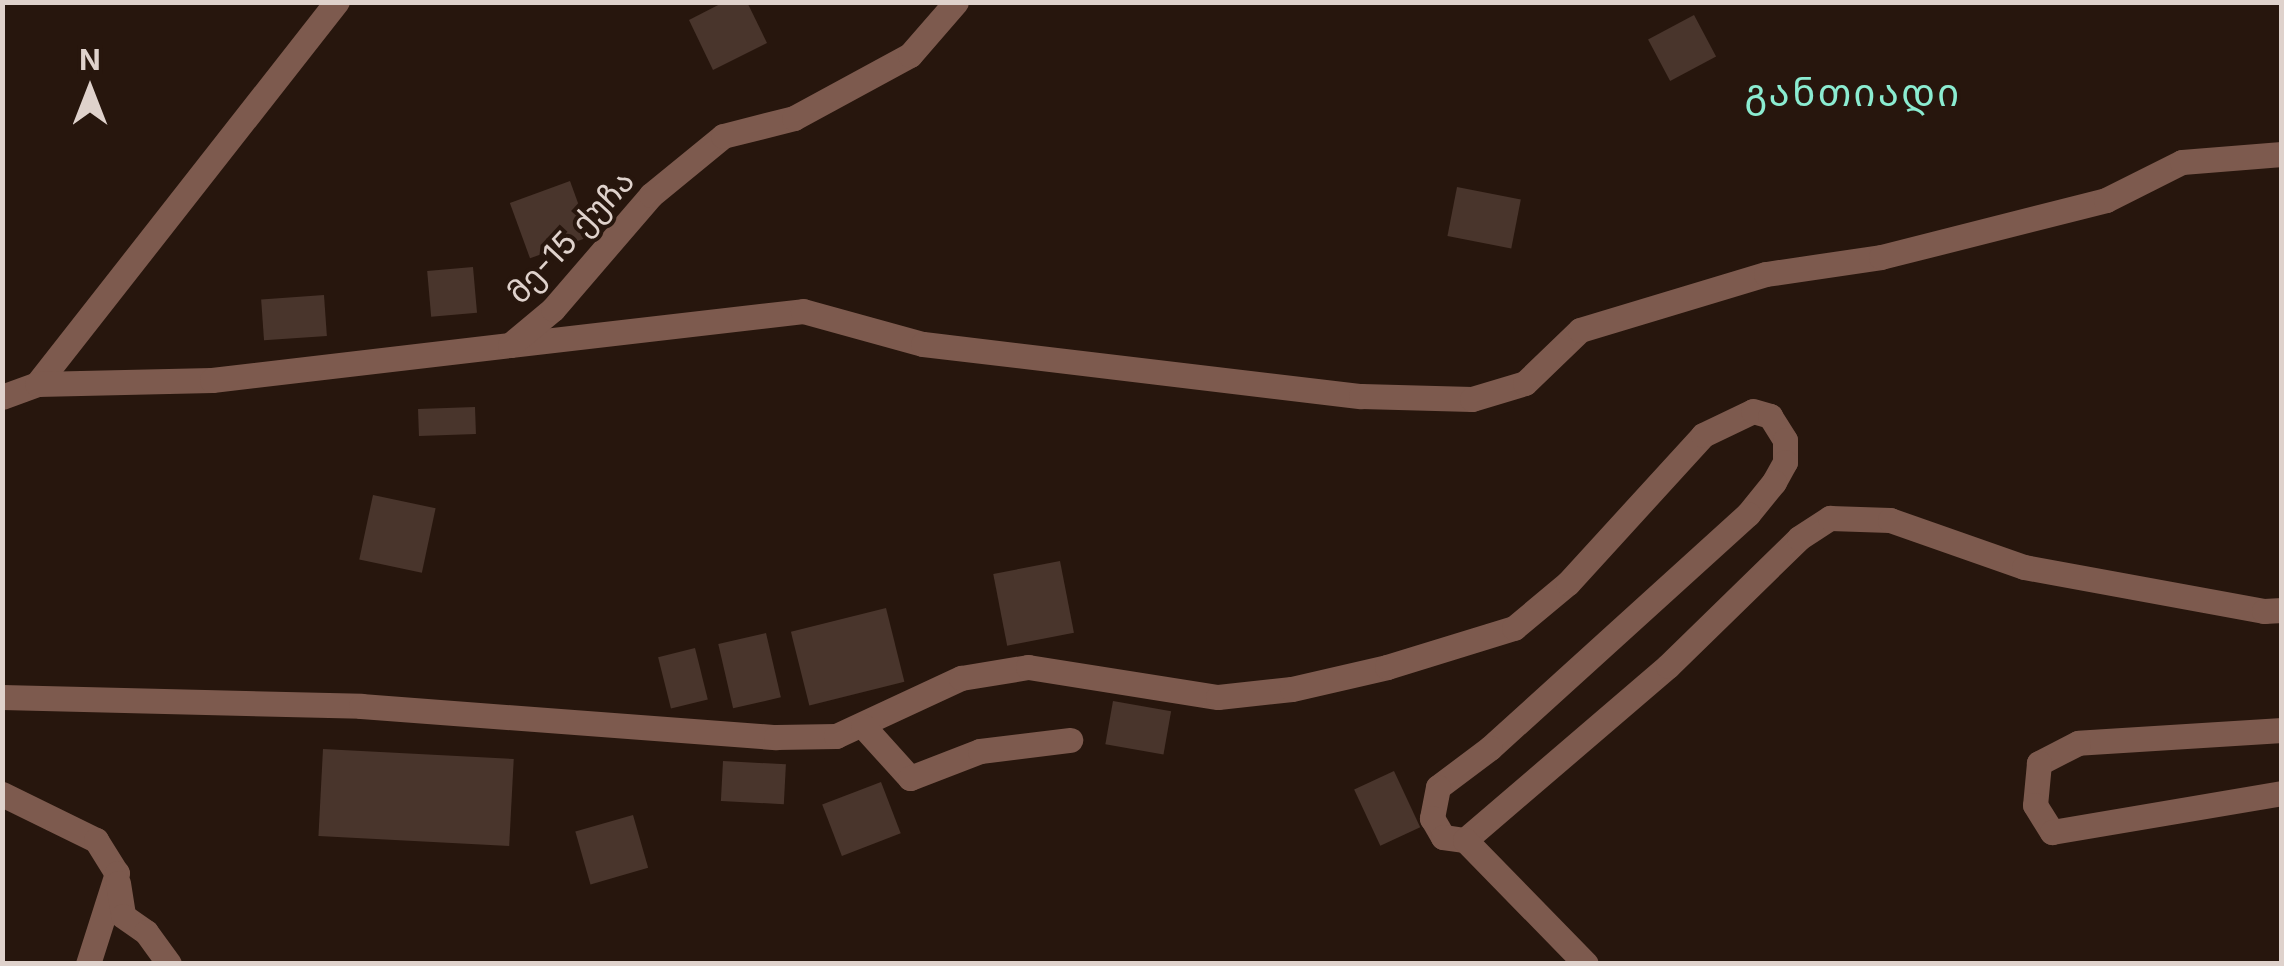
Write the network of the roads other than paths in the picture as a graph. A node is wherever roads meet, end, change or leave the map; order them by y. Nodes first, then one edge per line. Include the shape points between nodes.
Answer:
1 (337, 2) edge
2 (956, 2) edge
3 (2282, 154) edge
4 (510, 345) junction
5 (36, 384) junction
6 (2, 397) edge
7 (2282, 610) edge
8 (2, 697) edge
9 (863, 726) junction
10 (2282, 730) edge
11 (1070, 740) dead end
12 (2282, 793) edge
13 (2, 794) edge
14 (1465, 840) junction
15 (117, 873) junction
16 (88, 964) edge
17 (169, 964) edge
18 (1586, 964) edge

1 - 5 street
2 - 4 street, მე-15 ქუჩა via 910,55 794,118 723,136 651,196 552,310
3 - 4 street via 2182,162 2106,200 1880,258 1766,274 1636,313 1580,330 1526,382 1472,399 1360,396 924,344 803,311
4 - 5 street, მე-15 ქუჩა via 212,380
5 - 6 street, მე-15 ქუჩა
7 - 14 street via 2024,567 1890,520 1830,518
8 - 9 street via 362,706 776,738 836,736
9 - 11 street via 910,778 980,751
9 - 14 street via 961,678 1028,667 1218,697 1292,689 1514,628 1568,583 1702,435 1753,411 1770,416 1784,440 1784,462 1748,514 1490,748 1438,786 1432,818 1444,838
10 - 12 street via 2078,743 2039,762 2034,805 2052,832
13 - 15 street via 96,840
14 - 18 street
15 - 16 street
15 - 17 street via 123,916 146,932

